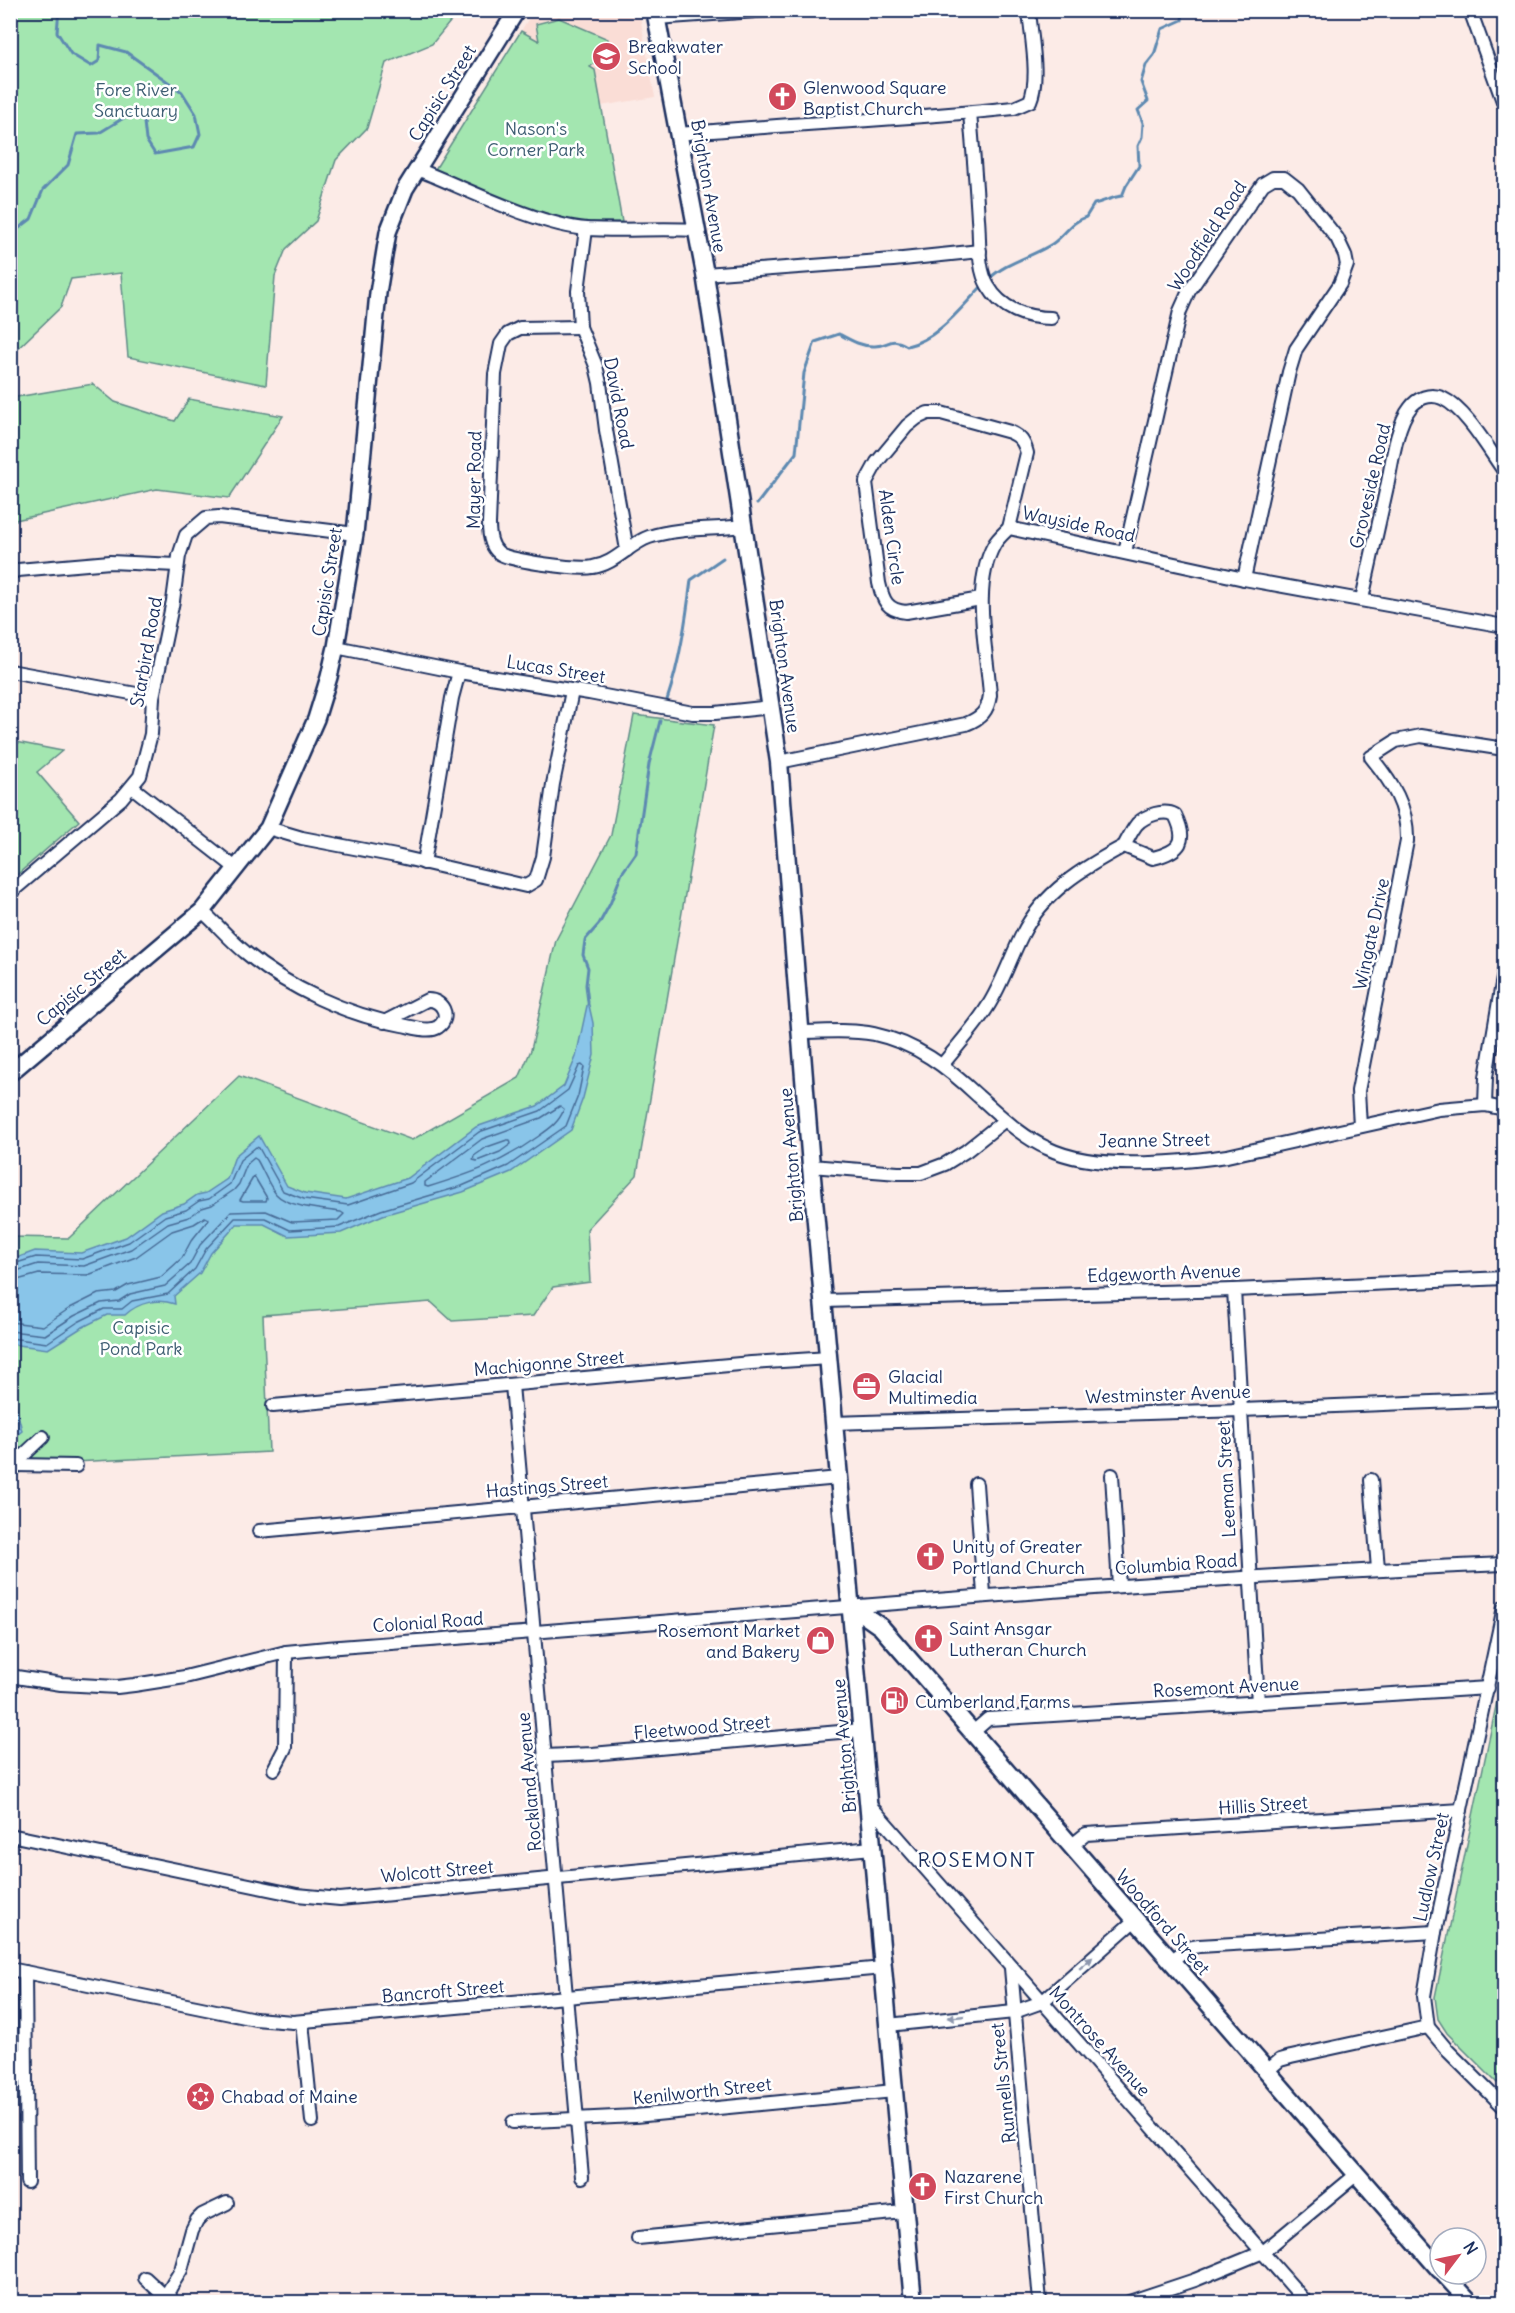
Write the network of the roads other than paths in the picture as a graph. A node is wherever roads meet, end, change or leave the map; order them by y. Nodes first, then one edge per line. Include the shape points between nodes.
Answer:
1 (517, 10) edge
2 (771, 10) edge
3 (1029, 10) edge
4 (1470, 10) edge
5 (656, 14) edge
6 (1504, 104) edge
7 (970, 113) junction
8 (680, 134) junction
9 (417, 169) junction
10 (586, 229) junction
11 (697, 230) junction
12 (980, 251) junction
13 (705, 274) junction
14 (1051, 318) dead end
15 (580, 327) junction
16 (1504, 471) edge
17 (744, 526) junction
18 (1010, 528) junction
19 (355, 534) junction
20 (627, 550) junction
21 (1125, 552) junction
22 (177, 565) junction
23 (10, 573) edge
24 (1244, 579) junction
25 (981, 599) junction
26 (1362, 599) junction
27 (1504, 626) edge
28 (336, 647) junction
29 (10, 671) edge
30 (459, 672) junction
31 (572, 691) junction
32 (153, 697) junction
33 (772, 707) junction
34 (1504, 749) edge
35 (779, 762) junction
36 (132, 787) junction
37 (268, 828) junction
38 (1124, 846) junction
39 (424, 863) junction
40 (237, 869) junction
41 (10, 893) edge
42 (202, 911) junction
43 (1504, 972) edge
44 (384, 1022) dead end
45 (801, 1032) junction
46 (943, 1064) junction
47 (10, 1073) edge
48 (1485, 1105) junction
49 (1504, 1109) edge
50 (1005, 1120) junction
51 (1360, 1126) junction
52 (811, 1166) junction
53 (1504, 1278) edge
54 (1234, 1290) junction
55 (824, 1301) junction
56 (829, 1358) junction
57 (512, 1385) junction
58 (1504, 1399) edge
59 (273, 1406) dead end
60 (1241, 1410) junction
61 (833, 1423) junction
62 (42, 1437) dead end
63 (13, 1466) edge
64 (76, 1466) dead end
65 (1112, 1475) dead end
66 (839, 1478) junction
67 (1371, 1480) dead end
68 (976, 1484) dead end
69 (522, 1506) junction
70 (259, 1531) dead end
71 (1504, 1564) edge
72 (1378, 1569) junction
73 (1249, 1576) junction
74 (1119, 1586) junction
75 (984, 1594) junction
76 (851, 1606) junction
77 (1504, 1607) edge
78 (534, 1632) junction
79 (286, 1652) junction
80 (10, 1676) edge
81 (1488, 1688) junction
82 (1258, 1703) junction
83 (862, 1730) junction
84 (972, 1733) junction
85 (545, 1756) junction
86 (274, 1769) dead end
87 (868, 1803) junction
88 (1461, 1810) junction
89 (10, 1835) edge
90 (1071, 1846) junction
91 (872, 1848) junction
92 (556, 1878) junction
93 (1135, 1920) junction
94 (1435, 1932) junction
95 (1170, 1961) junction
96 (883, 1968) junction
97 (1011, 1968) junction
98 (10, 1969) edge
99 (24, 1972) junction
100 (566, 1998) junction
101 (1042, 2002) junction
102 (1014, 2012) junction
103 (302, 2022) junction
104 (888, 2025) junction
105 (1428, 2027) junction
106 (1267, 2071) junction
107 (894, 2091) junction
108 (1504, 2107) edge
109 (312, 2121) dead end
110 (577, 2121) junction
111 (513, 2122) dead end
112 (1357, 2174) junction
113 (582, 2177) dead end
114 (27, 2182) dead end
115 (227, 2204) dead end
116 (904, 2212) junction
117 (638, 2238) dead end
118 (1263, 2253) junction
119 (1428, 2256) edge
120 (145, 2278) dead end
121 (1455, 2286) edge
122 (170, 2302) edge
123 (913, 2302) edge
124 (1040, 2302) edge
125 (1129, 2302) edge
126 (1306, 2302) edge
127 (1470, 2302) edge

1 - 9 street, Capisic Street
2 - 5 street
3 - 7 street via 1035,80 1030,101 1014,108
4 - 6 street
5 - 8 main road, Brighton Avenue
7 - 8 street
7 - 12 street
8 - 11 main road, Brighton Avenue
9 - 10 street via 533,215
9 - 19 street, Capisic Street via 405,189 383,252
10 - 11 street
10 - 15 street, David Road via 578,291
11 - 13 main road, Brighton Avenue
12 - 13 street
12 - 14 street via 984,278 1000,301 1034,318
13 - 17 main road, Brighton Avenue
15 - 20 street, David Road via 600,383
15 - 20 street, Mayer Road via 520,328 508,334 501,344 495,375 489,534 499,553 570,568 594,567
16 - 26 street, Groveside Road via 1468,421 1449,402 1430,395 1410,407 1404,417
17 - 20 street, Mayer Road via 650,537
17 - 33 main road, Brighton Avenue
18 - 21 street, Wayside Road
18 - 25 street, Wayside Road via 994,544
18 - 25 street, Alden Circle via 1027,453 1025,443 1010,432 928,413 907,426 866,482 879,583 887,603 895,611 906,612
19 - 22 street, Starbird Road via 242,518 206,518 186,535
19 - 28 street, Capisic Street
21 - 24 street, Wayside Road
21 - 24 street, Woodfield Road via 1180,311 1189,291 1263,184 1273,178 1284,178 1298,189 1337,238 1347,265 1340,284 1296,349
22 - 23 street via 110,562
22 - 32 street, Starbird Road
24 - 26 street, Wayside Road
25 - 35 street, Wayside Road via 990,695 983,714 966,724
26 - 27 street, Wayside Road
28 - 30 street, Lucas Street
28 - 37 street, Capisic Street via 316,719
29 - 32 street
30 - 31 street, Lucas Street
30 - 39 street
31 - 33 street, Lucas Street via 693,712
31 - 39 street via 536,880 526,886 515,885
32 - 36 street, Starbird Road via 151,734 140,776
33 - 35 main road, Brighton Avenue
34 - 51 street, Wingate Drive via 1421,736 1396,741 1371,757 1397,793 1407,833 1358,1091
35 - 45 main road, Brighton Avenue
36 - 40 street
36 - 41 street, Starbird Road
37 - 39 street
37 - 40 street, Capisic Street
38 - 38 street via 1138,824 1159,813 1175,815 1183,836 1181,844 1153,858
38 - 46 street via 1069,879 1043,905 1023,934 988,1006
40 - 42 street, Capisic Street
42 - 44 street via 273,973 334,1004
42 - 47 street, Capisic Street
43 - 48 street
45 - 46 street, Jeanne Street via 873,1034 909,1045
45 - 52 main road, Brighton Avenue
46 - 50 street, Jeanne Street
48 - 49 street, Jeanne Street
48 - 51 street, Jeanne Street via 1439,1109
50 - 51 street, Jeanne Street via 1049,1150 1112,1162 1227,1156
50 - 52 street via 966,1151 921,1173
52 - 55 main road, Brighton Avenue
53 - 54 street, Edgeworth Avenue
54 - 55 street, Edgeworth Avenue
54 - 60 street, Leeman Street
55 - 56 main road, Brighton Avenue
56 - 57 street, Machigonne Street
56 - 61 main road, Brighton Avenue
57 - 59 street, Machigonne Street
57 - 69 street, Rockland Avenue
58 - 60 street, Westminster Avenue
60 - 61 street, Westminster Avenue
60 - 73 street, Leeman Street
61 - 66 main road, Brighton Avenue
62 - 63 street
63 - 64 street
65 - 74 street
66 - 69 street, Hastings Street
66 - 76 main road, Brighton Avenue
67 - 72 street
68 - 75 street
69 - 70 street, Hastings Street
69 - 78 street, Rockland Avenue
71 - 72 street, Columbia Road
72 - 73 street, Columbia Road
73 - 74 street, Columbia Road
73 - 82 street, Leeman Street
74 - 75 street, Columbia Road
75 - 76 street, Columbia Road
76 - 78 street, Colonial Road
76 - 83 main road, Brighton Avenue
76 - 84 main road, Woodford Street via 881,1628
77 - 81 street, Ludlow Street
78 - 79 street, Colonial Road
78 - 85 street, Rockland Avenue
79 - 80 street, Colonial Road via 177,1679 134,1685 77,1685
79 - 86 street via 285,1748
81 - 82 street, Rosemont Avenue
81 - 88 street, Ludlow Street
82 - 84 street, Rosemont Avenue via 988,1719
83 - 85 street, Fleetwood Street
83 - 87 main road, Brighton Avenue
84 - 90 main road, Woodford Street
85 - 92 street, Rockland Avenue
87 - 91 main road, Brighton Avenue
87 - 97 street, Montrose Avenue
88 - 90 street, Hillis Street via 1086,1834
88 - 94 street, Ludlow Street
89 - 92 street, Wolcott Street via 321,1898
90 - 93 main road, Woodford Street
91 - 92 street, Wolcott Street
91 - 96 main road, Brighton Avenue
92 - 100 street, Rockland Avenue
93 - 95 main road, Woodford Street
101 -> 93 street
94 - 95 street via 1198,1946
94 - 105 street, Ludlow Street via 1424,1996
95 - 106 main road, Woodford Street
96 - 100 street, Bancroft Street
96 - 104 main road, Brighton Avenue
97 - 101 street, Montrose Avenue
97 - 102 street, Runnells Street
98 - 99 street, Bancroft Street
99 - 103 street, Bancroft Street via 255,2019
99 - 114 street
100 - 103 street, Bancroft Street
100 - 110 street, Rockland Avenue
101 - 102 street
101 - 118 street, Montrose Avenue
102 -> 104 street
102 - 124 street, Runnells Street
103 - 109 street
104 - 107 main road, Brighton Avenue
105 - 106 street via 1280,2060
105 - 108 street
106 - 112 main road, Woodford Street
107 - 110 street, Kenilworth Street
107 - 116 main road, Brighton Avenue
110 - 111 street, Kenilworth Street
110 - 113 street, Rockland Avenue
112 - 118 street
112 - 119 main road, Woodford Street
115 - 122 street via 196,2220 181,2270 169,2290
116 - 117 street
116 - 123 main road, Brighton Avenue
118 - 125 street
118 - 126 street, Montrose Avenue
120 - 122 street
121 - 127 main road

